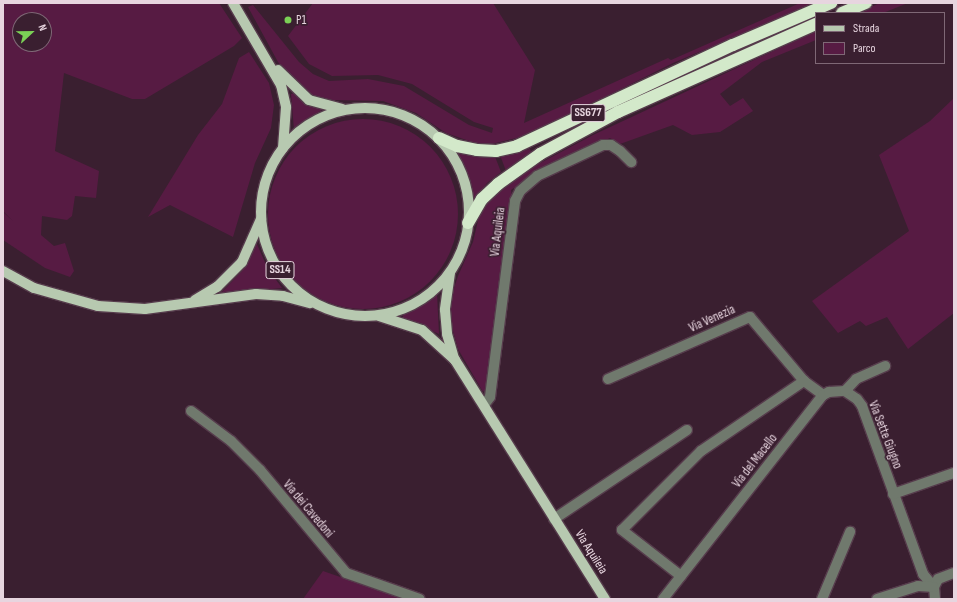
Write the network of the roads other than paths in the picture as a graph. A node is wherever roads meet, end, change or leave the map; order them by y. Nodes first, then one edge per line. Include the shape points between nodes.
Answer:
1 (233, 3) edge
2 (831, 3) edge
3 (866, 3) edge
4 (844, 12) edge
5 (815, 24) edge
6 (262, 50) junction
7 (346, 110) junction
8 (439, 138) junction
9 (283, 148) junction
10 (631, 162) dead end
11 (261, 220) junction
12 (468, 223) junction
13 (3, 271) edge
14 (450, 273) junction
15 (183, 304) junction
16 (320, 306) junction
17 (377, 315) junction
18 (455, 360) junction
19 (885, 366) dead end
20 (608, 379) dead end
21 (804, 380) junction
22 (845, 391) junction
23 (823, 395) junction
24 (484, 406) junction
25 (191, 411) dead end
26 (687, 430) dead end
27 (954, 473) edge
28 (893, 494) junction
29 (554, 519) junction
30 (850, 532) dead end
31 (954, 573) edge
32 (681, 576) junction
33 (934, 587) junction
34 (420, 599) edge
35 (604, 599) edge
36 (664, 599) edge
37 (822, 599) edge
38 (877, 599) edge
39 (935, 599) edge

1 - 6 main road, SS14
2 - 8 highway, SS677 via 517,146 496,151 477,150 457,146
3 - 4 highway
5 - 12 highway, SS677 via 618,112 540,154 498,184 482,199
6 - 7 main road, SS14 via 284,79 309,100
6 - 9 main road, SS14 via 281,85 286,107
7 - 8 main road, SS14 via 386,110 405,116
7 - 9 main road, SS14 via 316,120 296,134
8 - 12 main road, SS14 via 461,172 467,191
9 - 11 main road, SS14 via 266,182
10 - 24 street, Via Aquileia via 611,145 603,145 537,176 520,191 515,201 490,397
11 - 15 main road via 242,262 227,278 201,297
11 - 16 main road, SS14 via 269,251 276,265 301,294
12 - 14 main road, SS14 via 460,255
13 - 15 main road via 34,288 90,305 145,309
14 - 17 main road, SS14 via 420,301 403,309
14 - 18 main road, Via Aquileia / SS14 via 445,310 447,334
15 - 16 main road via 270,294
16 - 17 main road, SS14 via 352,314
17 - 18 main road, Via Aquileia / SS14 via 422,330
18 - 24 main road, Via Aquileia / SS14
19 - 22 street via 856,379
20 - 21 street, Via Venezia via 750,317
21 - 23 street, Via Venezia
21 - 32 street via 701,451 622,530
22 - 23 street
22 - 28 street, Via Sette Giugno via 862,406
23 - 32 street, Via del Macello
24 - 29 main road, Via Aquileia
25 - 34 street, Via dei Cavedoni via 230,441 260,470 346,573
26 - 29 street
27 - 28 street
28 - 33 street, Via Sette Giugno via 923,574
29 - 35 main road, Via Aquileia
30 - 37 street
31 - 33 street via 938,579
32 - 36 street, Via del Macello
33 - 38 street via 918,586
33 - 39 street

